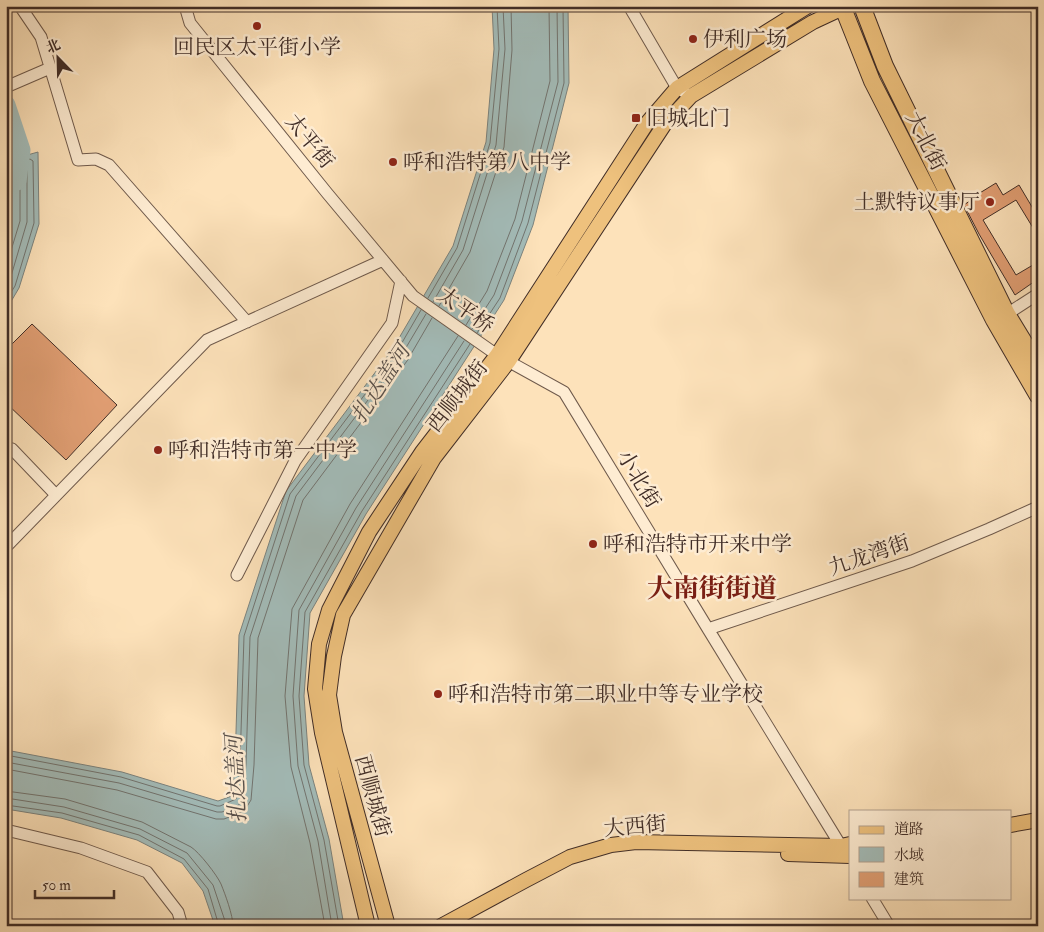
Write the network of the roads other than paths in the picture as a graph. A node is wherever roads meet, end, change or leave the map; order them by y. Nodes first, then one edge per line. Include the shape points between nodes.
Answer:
1 (20, 6) edge
2 (185, 6) edge
3 (629, 6) edge
4 (808, 6) edge
5 (862, 6) edge
6 (845, 7) edge
7 (50, 68) junction
8 (6, 87) edge
9 (677, 88) junction
10 (691, 96) junction
11 (383, 260) junction
12 (401, 281) junction
13 (1038, 294) edge
14 (413, 296) joint
15 (1007, 314) junction
16 (247, 322) junction
17 (503, 358) junction
18 (1038, 365) edge
19 (1038, 396) edge
20 (6, 448) edge
21 (56, 495) junction
22 (1038, 506) edge
23 (6, 547) edge
24 (237, 575) dead end
25 (708, 629) junction
26 (1038, 813) edge
27 (1012, 818) edge
28 (1038, 820) edge
29 (1012, 825) edge
30 (6, 830) edge
31 (848, 852) edge
32 (873, 900) edge
33 (182, 926) edge
34 (368, 926) edge
35 (388, 926) edge
36 (441, 926) edge
37 (461, 926) edge
38 (888, 926) edge

1 - 7 street via 41,37
2 - 11 street, 太平街 via 190,22
3 - 9 street
4 - 9 main road, 西顺城街
5 - 15 highway, 大北街 via 885,66
6 - 10 main road, 西顺城街 via 813,22
6 - 19 highway, 大北街 via 872,81 994,320
7 - 8 street
7 - 16 street via 78,160 96,159 109,165
9 - 10 street
9 - 17 main road, 西顺城街 via 648,123
10 - 17 main road, 西顺城街 via 664,125
11 - 12 street, 太平街
11 - 16 street
12 - 14 street, 太平街
12 - 24 street via 392,323 296,461
13 - 15 street
14 - 17 street, 太平桥
15 - 18 highway, 大北街
16 - 21 street via 207,340
17 - 25 street, 小北街 via 564,392
17 - 34 main road, 西顺城街 via 422,452 369,532 329,610 319,644 315,689 322,734
17 - 35 main road, 西顺城街 via 434,458 343,615 336,648 329,695 335,732
20 - 21 street via 12,448
21 - 23 street
22 - 25 street, 九龙湾街 via 912,561
25 - 31 street, 小北街
26 - 27 main road
28 - 29 main road
30 - 33 street via 81,848 147,872 178,912
31 - 36 main road, 大西街 via 656,842 611,845 556,864
31 - 37 main road, 大西街 via 646,848 621,851 568,866
32 - 38 street

